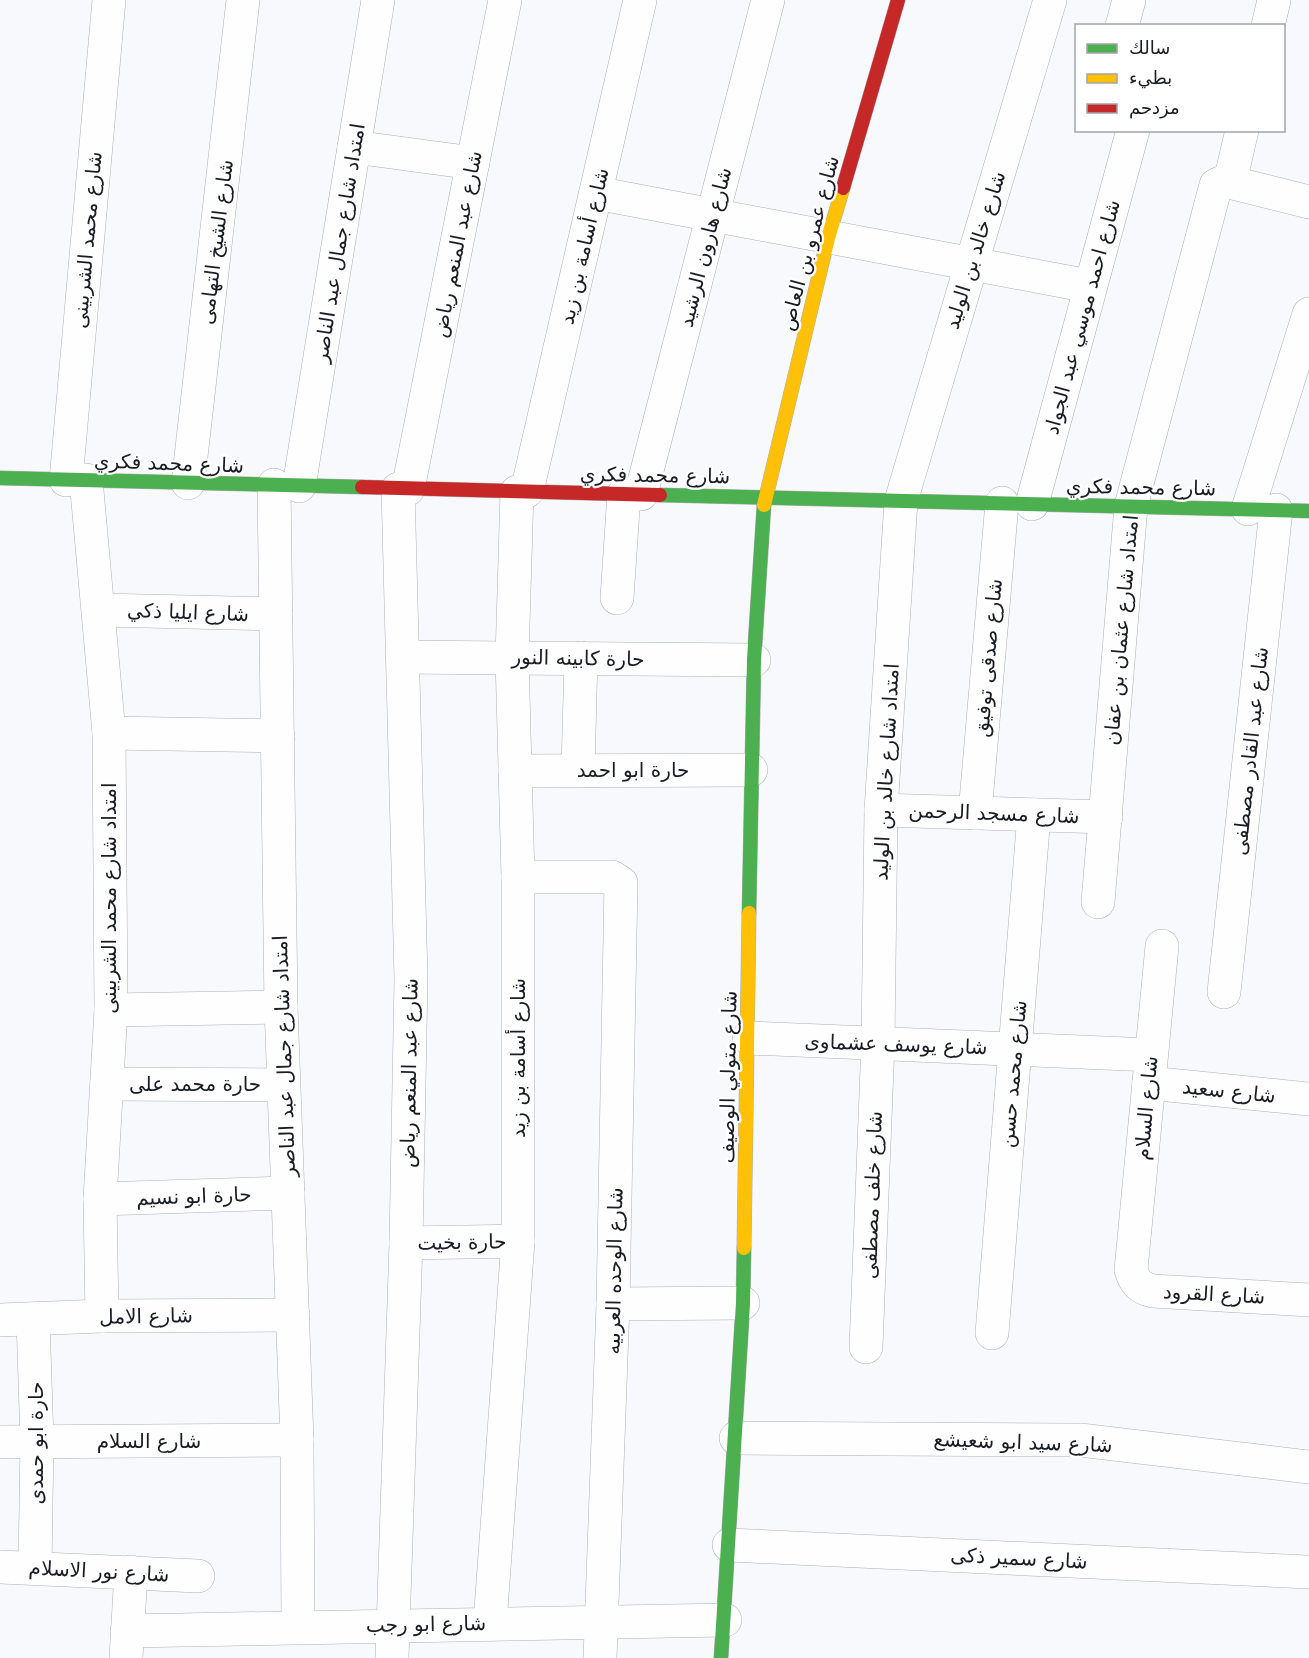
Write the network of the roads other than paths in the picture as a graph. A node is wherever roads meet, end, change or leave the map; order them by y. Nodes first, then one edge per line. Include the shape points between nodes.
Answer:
1 (109, 0) edge
2 (243, 0) edge
3 (378, 0) edge
4 (505, 0) edge
5 (640, 0) edge
6 (768, 0) edge
7 (898, 0) edge
8 (1050, 0) edge
9 (1129, 0) edge
10 (1274, 0) edge
11 (1123, 24) edge
12 (1268, 24) edge
13 (1132, 132) edge
14 (1242, 132) edge
15 (354, 147) junction
16 (473, 163) junction
17 (1230, 182) junction
18 (596, 193) junction
19 (1309, 202) edge
20 (713, 216) junction
21 (828, 238) junction
22 (971, 263) junction
23 (1089, 286) junction
24 (1309, 314) edge
25 (1296, 394) edge
26 (0, 478) edge
27 (76, 480) junction
28 (188, 483) junction
29 (287, 486) junction
30 (403, 489) junction
31 (522, 491) junction
32 (632, 494) junction
33 (765, 497) junction
34 (901, 501) junction
35 (1017, 503) junction
36 (1131, 506) junction
37 (1262, 509) junction
38 (1309, 511) edge
39 (617, 598) dead end
40 (99, 609) junction
41 (276, 614) junction
42 (403, 657) junction
43 (512, 658) junction
44 (581, 658) junction
45 (754, 660) junction
46 (109, 733) junction
47 (278, 736) junction
48 (578, 770) junction
49 (751, 770) junction
50 (515, 771) junction
51 (881, 810) junction
52 (975, 813) junction
53 (1034, 814) junction
54 (1106, 816) junction
55 (518, 877) junction
56 (1098, 902) dead end
57 (1162, 946) dead end
58 (1224, 992) dead end
59 (281, 1007) junction
60 (111, 1010) junction
61 (749, 1038) junction
62 (878, 1043) junction
63 (1015, 1049) junction
64 (1150, 1069) junction
65 (106, 1084) junction
66 (283, 1085) junction
67 (1309, 1099) edge
68 (288, 1193) junction
69 (100, 1199) junction
70 (518, 1241) junction
71 (406, 1243) junction
72 (1131, 1270) joint
73 (1309, 1300) edge
74 (743, 1303) junction
75 (614, 1304) junction
76 (293, 1315) junction
77 (102, 1316) junction
78 (33, 1319) junction
79 (0, 1320) edge
80 (992, 1333) dead end
81 (867, 1347) dead end
82 (736, 1438) junction
83 (297, 1440) junction
84 (38, 1441) junction
85 (0, 1442) edge
86 (1309, 1467) edge
87 (729, 1545) junction
88 (0, 1567) edge
89 (35, 1567) junction
90 (130, 1572) junction
91 (1309, 1572) edge
92 (198, 1576) dead end
93 (725, 1620) junction
94 (602, 1622) junction
95 (490, 1623) junction
96 (392, 1624) junction
97 (298, 1627) junction
98 (126, 1644) edge
99 (392, 1658) edge
100 (600, 1658) edge
101 (721, 1658) edge

1 - 27 street, شارع محمد الشربينى
2 - 28 street, شارع الشيخ التهامى
3 - 15 street, امتداد شارع جمال عبد الناصر
4 - 16 street, شارع عبد المنعم رياض
5 - 18 street, شارع أسامة بن زيد
6 - 20 street, شارع هارون الرشيد
7 - 21 street, شارع عمرو بن العاص
8 - 22 street, شارع خالد بن الوليد
9 - 11 street
10 - 12 street
13 - 23 street, شارع احمد موسي عبد الجواد
14 - 17 street
15 - 16 street
15 - 29 street, امتداد شارع جمال عبد الناصر
16 - 30 street, شارع عبد المنعم رياض
17 - 19 street
17 - 36 street, امتداد شارع عثمان بن عفان via 1216,185
18 - 20 street
18 - 31 street, شارع أسامة بن زيد
20 - 21 street
20 - 32 street, شارع هارون الرشيد
21 - 22 street
21 - 33 street, شارع عمرو بن العاص
22 - 23 street
22 - 34 street, شارع خالد بن الوليد
23 - 35 street, شارع احمد موسي عبد الجواد
24 - 25 street, شارع عبد القادر مصطفى
25 - 37 street, شارع عبد القادر مصطفى
26 - 27 street, شارع محمد فكري
27 - 28 street, شارع محمد فكري
27 - 40 street, امتداد شارع محمد الشربينى
28 - 29 street, شارع محمد فكري
29 - 30 street, شارع محمد فكري
29 - 41 street, امتداد شارع جمال عبد الناصر
30 - 31 street, شارع محمد فكري
30 - 42 street, شارع عبد المنعم رياض
31 - 32 street, شارع محمد فكري
31 - 43 street, شارع أسامة بن زيد
32 - 33 street, شارع محمد فكري
32 - 39 street, شارع هارون الرشيد
33 - 34 street, شارع محمد فكري
33 - 45 street, شارع متولي الوصيف
34 - 35 street, شارع محمد فكري
34 - 51 street, امتداد شارع خالد بن الوليد
35 - 36 street, شارع محمد فكري
35 - 52 street, شارع صدقى توفيق
36 - 37 street, شارع محمد فكري
36 - 54 street, امتداد شارع عثمان بن عفان
37 - 38 street, شارع محمد فكري
37 - 58 street, شارع عبد القادر مصطفى
40 - 41 street, شارع ايليا ذكي
40 - 46 street, امتداد شارع محمد الشربينى
41 - 47 street, امتداد شارع جمال عبد الناصر
42 - 43 street, حارة كابينه النور
42 - 71 street, شارع عبد المنعم رياض via 411,978
43 - 44 street, حارة كابينه النور
43 - 50 street, شارع أسامة بن زيد
44 - 45 street, حارة كابينه النور
44 - 48 street
45 - 49 street, شارع متولي الوصيف
46 - 47 street
46 - 60 street, امتداد شارع محمد الشربينى
47 - 59 street, امتداد شارع جمال عبد الناصر
48 - 49 street, حارة ابو احمد
48 - 50 street, حارة ابو احمد
49 - 61 street, شارع متولي الوصيف
50 - 55 street, شارع أسامة بن زيد
51 - 52 street, شارع مسجد الرحمن
51 - 62 street, امتداد شارع خالد بن الوليد
52 - 53 street, شارع مسجد الرحمن
53 - 54 street, شارع مسجد الرحمن
53 - 63 street, شارع محمد حسن
54 - 56 street, امتداد شارع عثمان بن عفان
55 - 70 street, شارع أسامة بن زيد
55 - 75 street, شارع الوحده العربيه via 612,877 621,883
57 - 64 street, شارع السلام
59 - 60 street
59 - 66 street, امتداد شارع جمال عبد الناصر
60 - 65 street, امتداد شارع محمد الشربينى
61 - 62 street, شارع يوسف عشماوى
61 - 74 street, شارع متولي الوصيف
62 - 63 street, شارع يوسف عشماوى
62 - 81 street, شارع خلف مصطفى
63 - 64 street, شارع يوسف عشماوى
63 - 80 street, شارع محمد حسن
64 - 67 street, شارع سعيد
64 - 72 street, شارع السلام
65 - 66 street, حارة محمد على
65 - 69 street, امتداد شارع محمد الشربينى
66 - 68 street, امتداد شارع جمال عبد الناصر
68 - 69 street, حارة ابو نسيم
68 - 76 street, امتداد شارع جمال عبد الناصر
69 - 77 street, امتداد شارع محمد الشربينى
70 - 71 street, حارة بخيت
70 - 95 street, شارع أسامة بن زيد
71 - 96 street, شارع عبد المنعم رياض
72 - 73 street, شارع القرود via 1142,1289 1153,1291
74 - 75 street
74 - 82 street, شارع متولي الوصيف
75 - 94 street, شارع الوحده العربيه
76 - 77 street, شارع الامل
76 - 83 street, امتداد شارع جمال عبد الناصر
77 - 78 street, شارع الامل
78 - 79 street, شارع الامل
78 - 84 street, حارة ابو حمدى
82 - 86 street, شارع سيد ابو شعيشع via 1080,1440
82 - 87 street, شارع متولي الوصيف
83 - 84 street, شارع السلام
83 - 97 street, امتداد شارع جمال عبد الناصر
84 - 85 street, شارع السلام
84 - 89 street, حارة ابو حمدى
87 - 91 street, شارع سمير ذكى
87 - 93 street, شارع متولي الوصيف
88 - 89 street, شارع نور الاسلام
89 - 90 street, شارع نور الاسلام
90 - 92 street, شارع نور الاسلام
90 - 98 street
93 - 94 street, شارع ابو رجب
93 - 101 street, شارع متولي الوصيف
94 - 95 street, شارع ابو رجب
94 - 100 street, شارع الوحده العربيه
95 - 96 street, شارع ابو رجب
96 - 97 street, شارع ابو رجب
96 - 99 street, شارع عبد المنعم رياض
97 - 98 street, شارع ابو رجب

